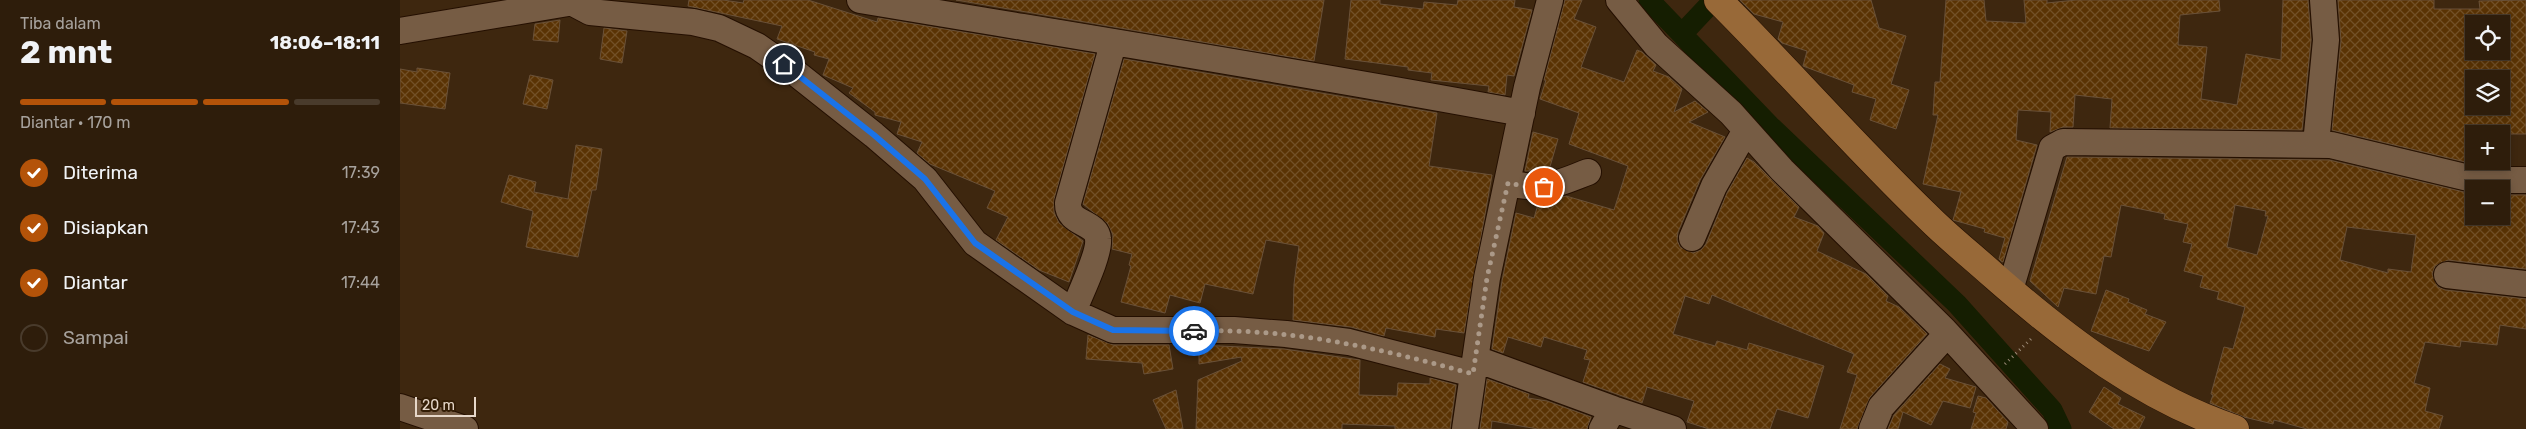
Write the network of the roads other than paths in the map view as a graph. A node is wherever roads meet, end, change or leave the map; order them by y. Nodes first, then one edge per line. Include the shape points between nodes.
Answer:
1 (860, 0) edge
2 (1550, 0) edge
3 (1619, 0) edge
4 (2323, 0) edge
5 (579, 1) edge
6 (1726, 4) edge
7 (986, 11) edge
8 (400, 31) edge
9 (1113, 44) junction
10 (1522, 113) junction
11 (1746, 130) junction
12 (2316, 144) junction
13 (1588, 172) dead end
14 (2526, 180) edge
15 (1508, 183) junction
16 (1692, 238) dead end
17 (2447, 274) dead end
18 (2526, 284) edge
19 (2010, 290) junction
20 (1073, 312) junction
21 (1946, 334) junction
22 (1475, 366) junction
23 (400, 407) edge
24 (1608, 419) edge
25 (465, 429) edge
26 (1465, 429) edge
27 (1673, 429) edge
28 (1872, 429) edge
29 (2035, 429) edge
30 (2235, 429) edge

1 - 7 street
2 - 10 street
3 - 11 street via 1656,45
4 - 12 street via 2326,40
5 - 8 street
5 - 20 street via 590,12 692,22 719,28 757,46 866,129 925,179 975,243
6 - 19 main road via 1929,218
7 - 9 street
9 - 10 street via 1320,76
9 - 20 street via 1068,204 1072,217 1096,232 1098,238
10 - 15 street
11 - 16 street via 1714,186
11 - 21 street
12 - 14 street via 2477,180
12 - 19 street via 2063,142 2052,148
13 - 15 street via 1556,184 1533,188
15 - 22 street via 1487,278
17 - 18 street
19 - 30 main road via 2096,359 2203,418
20 - 22 street via 1113,330 1234,330 1286,334 1349,342
21 - 28 street via 1881,407
21 - 29 street
22 - 24 street
22 - 26 street
23 - 25 street
24 - 27 street

